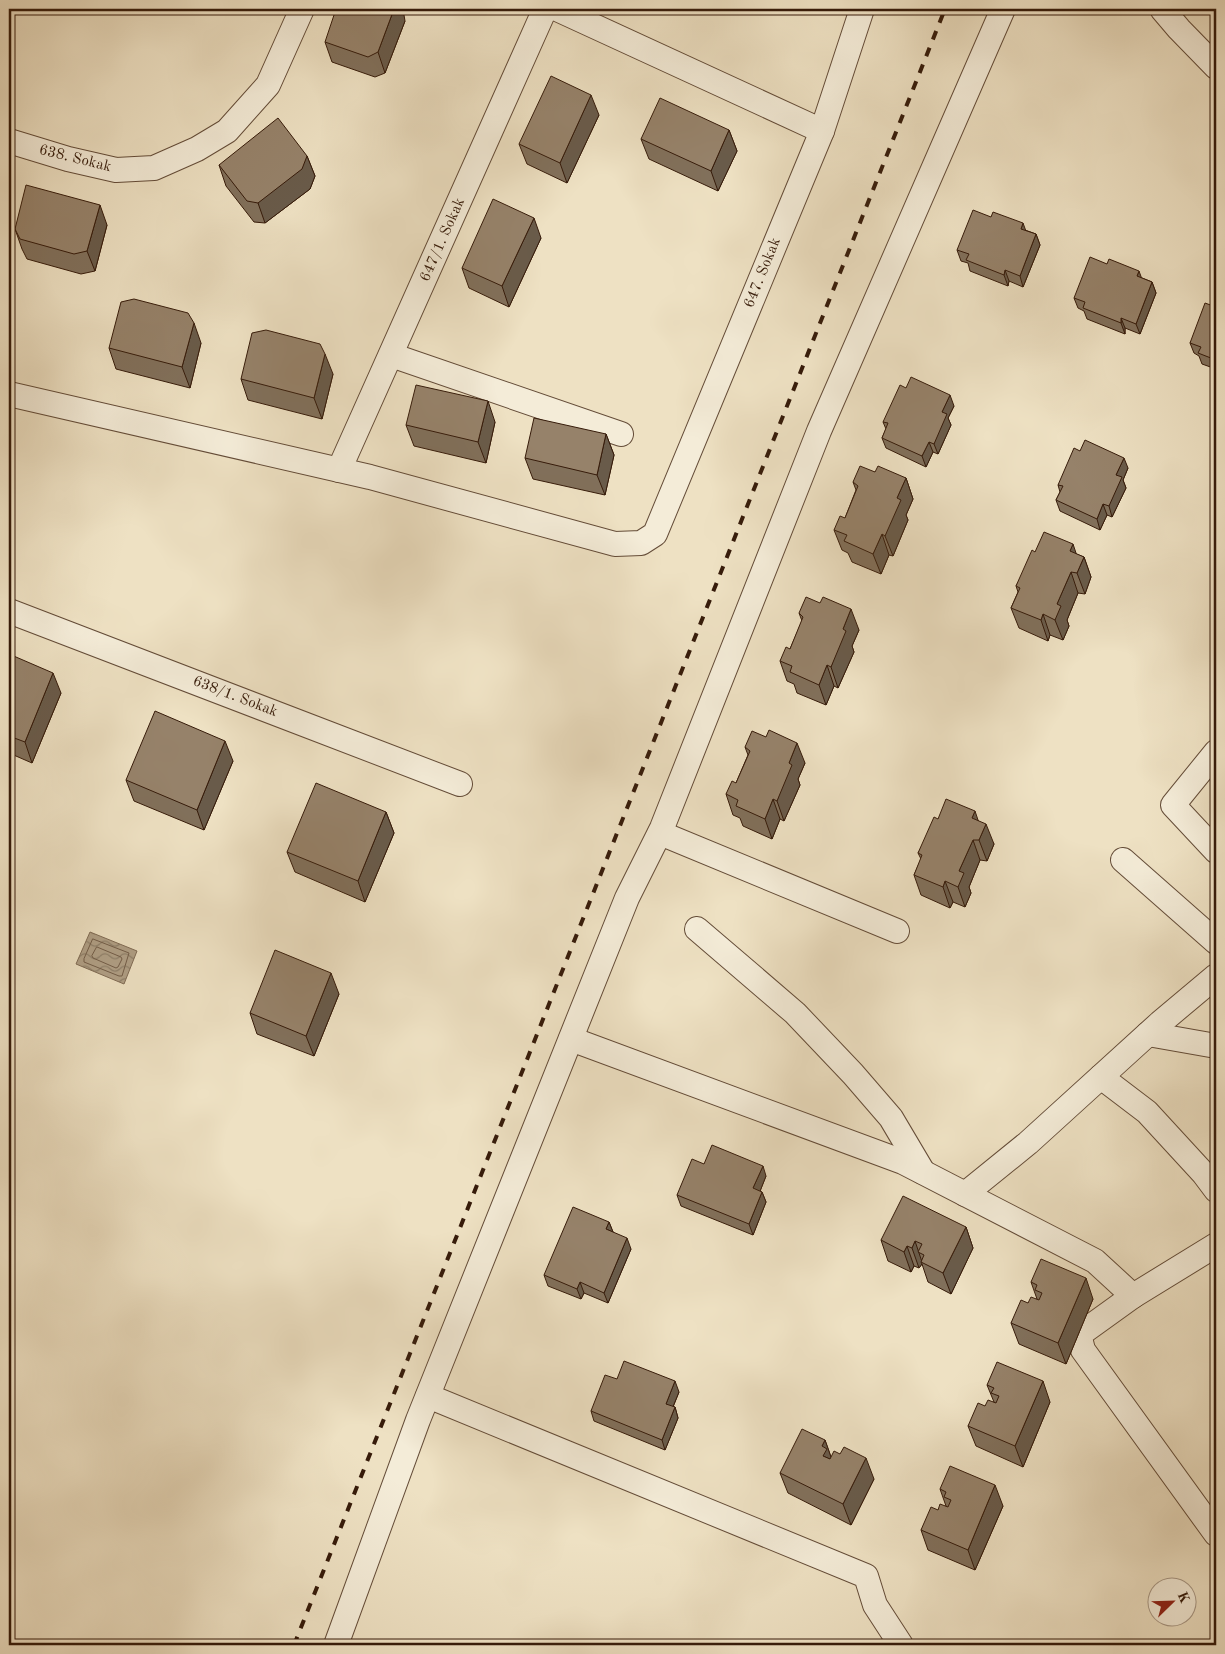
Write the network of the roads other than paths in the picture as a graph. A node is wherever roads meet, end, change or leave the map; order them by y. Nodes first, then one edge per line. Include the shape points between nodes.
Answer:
1 (302, 9) edge
2 (545, 9) edge
3 (557, 9) edge
4 (862, 9) edge
5 (1003, 9) edge
6 (1162, 9) edge
7 (1216, 67) edge
8 (822, 131) junction
9 (10, 147) edge
10 (391, 355) junction
11 (9, 394) edge
12 (621, 434) dead end
13 (339, 470) junction
14 (9, 611) edge
15 (1216, 752) edge
16 (460, 784) dead end
17 (660, 833) junction
18 (1216, 851) edge
19 (1123, 860) dead end
20 (697, 929) dead end
21 (897, 931) dead end
22 (1216, 942) edge
23 (1216, 976) edge
24 (1148, 1034) junction
25 (571, 1039) junction
26 (1216, 1046) edge
27 (1101, 1077) junction
28 (922, 1172) junction
29 (1216, 1190) edge
30 (965, 1194) junction
31 (1216, 1245) edge
32 (1132, 1296) junction
33 (428, 1396) junction
34 (1216, 1534) edge
35 (336, 1645) edge
36 (901, 1645) edge

1 - 9 street, 638. Sokak via 268,85 227,132 197,149 154,168 116,170
2 - 10 street, 647/1. Sokak
3 - 8 street
4 - 8 street, 647. Sokak
5 - 17 street via 819,431
6 - 7 street
8 - 13 street, 647. Sokak via 656,534 641,543 615,544
10 - 12 street
10 - 13 street, 647/1. Sokak
11 - 13 street
14 - 16 street, 638/1. Sokak
15 - 18 street via 1173,805
17 - 21 street
17 - 25 street via 627,898
19 - 22 street
20 - 28 street via 795,1013 853,1074 891,1118
23 - 24 street
24 - 26 street
24 - 27 street
25 - 28 street
25 - 33 street
27 - 29 street via 1147,1112
27 - 30 street
28 - 30 street
30 - 32 street via 1095,1261
31 - 32 street
32 - 34 street via 1083,1332 1080,1344
33 - 35 street
33 - 36 street via 866,1576 875,1605

